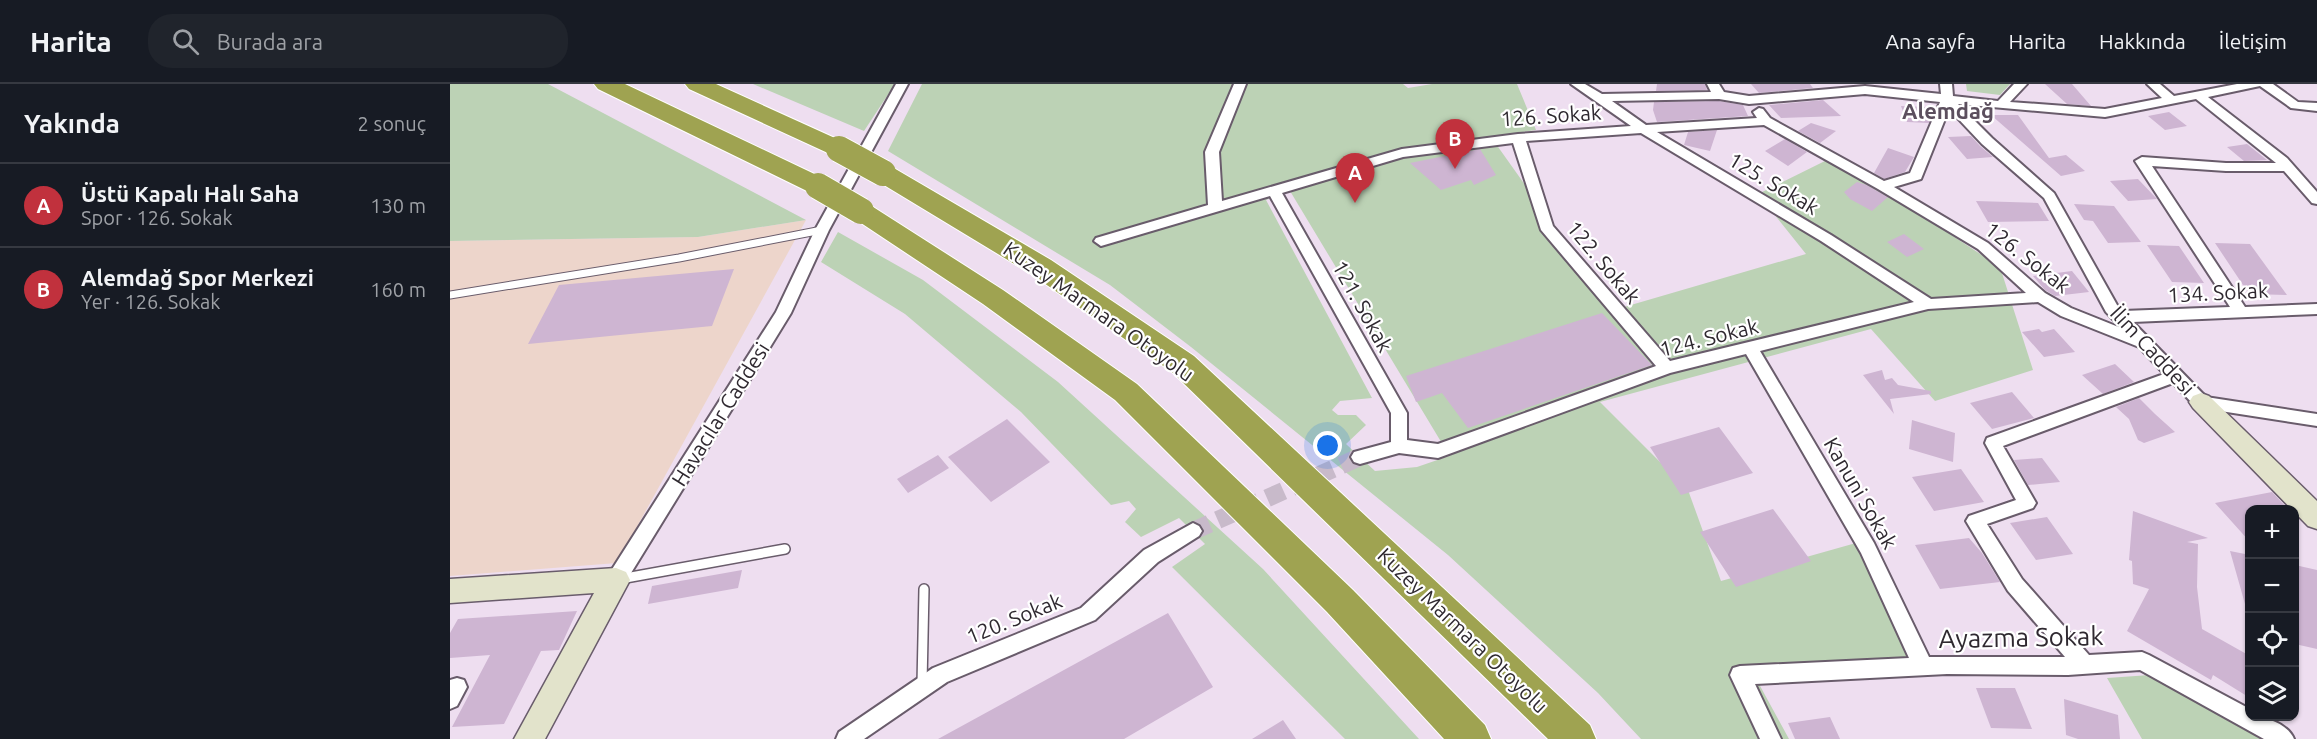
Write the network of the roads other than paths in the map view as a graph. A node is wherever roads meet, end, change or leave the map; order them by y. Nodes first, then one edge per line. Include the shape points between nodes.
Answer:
1 (606, 84) edge
2 (697, 84) edge
3 (902, 84) edge
4 (1240, 84) edge
5 (1577, 84) edge
6 (2021, 84) edge
7 (2153, 84) edge
8 (2256, 84) edge
9 (2265, 84) edge
10 (1716, 90) edge
11 (1946, 91) edge
12 (2198, 95) junction
13 (1599, 98) junction
14 (1749, 100) junction
15 (2171, 100) junction
16 (2002, 103) junction
17 (2317, 107) edge
18 (1766, 121) junction
19 (1644, 130) junction
20 (1518, 138) junction
21 (2287, 167) junction
22 (1883, 186) junction
23 (1274, 191) junction
24 (2317, 200) edge
25 (1215, 206) junction
26 (822, 230) junction
27 (1101, 241) dead end
28 (450, 295) edge
29 (2040, 297) junction
30 (1928, 304) junction
31 (2317, 309) edge
32 (2241, 312) junction
33 (2120, 317) junction
34 (2146, 344) junction
35 (1750, 348) junction
36 (1667, 368) junction
37 (2176, 376) junction
38 (2201, 402) junction
39 (2317, 420) edge
40 (1399, 446) junction
41 (1360, 457) tunnel mouth
42 (2317, 518) edge
43 (1193, 531) tunnel mouth
44 (785, 549) dead end
45 (616, 580) junction
46 (924, 589) dead end
47 (450, 591) edge
48 (2085, 665) junction
49 (1923, 666) junction
50 (922, 687) junction
51 (529, 739) edge
52 (846, 739) edge
53 (1471, 739) edge
54 (1576, 739) edge
55 (1771, 739) edge
56 (2284, 739) edge

1 - 53 highway, bridge via 818,186 861,211 993,297 1126,392 1340,601
2 - 54 highway, Kuzey Marmara Otoyolu, bridge via 883,173 1041,267 1183,364
3 - 26 street, Havacılar Caddesi
4 - 25 street via 1212,152
5 - 13 street, 125. Sokak
6 - 16 street
7 - 15 street
8 - 12 street
9 - 17 street via 2295,105
10 - 13 street
10 - 14 street
11 - 14 street via 1865,90
11 - 16 street
11 - 22 street via 1916,176
11 - 33 street, İlim Caddesi via 1987,141 2049,196 2111,308
12 - 15 street
12 - 21 street
13 - 19 street, 125. Sokak
14 - 18 street, 126. Sokak
15 - 16 street via 2105,113
18 - 19 street, 126. Sokak
18 - 22 street, 126. Sokak
19 - 20 street, 126. Sokak
19 - 30 street, 125. Sokak
20 - 23 street, 126. Sokak via 1402,153
20 - 36 street, 122. Sokak via 1546,227
21 - 24 street
21 - 32 street via 2142,161
22 - 29 street, 126. Sokak via 1983,246
23 - 25 street, 126. Sokak
23 - 40 street, 121. Sokak via 1399,413
25 - 27 street, 126. Sokak
26 - 28 lane
26 - 45 street, Havacılar Caddesi via 783,314
29 - 30 street, 124. Sokak
29 - 34 street, 126. Sokak via 2066,312
30 - 35 street, 124. Sokak
31 - 32 street, 134. Sokak
32 - 33 street, 134. Sokak
33 - 34 street, İlim Caddesi
34 - 37 street, İlim Caddesi
35 - 36 street, 124. Sokak
35 - 49 street, Kanuni Sokak via 1868,549
36 - 40 street, 124. Sokak via 1438,451
37 - 38 street, İlim Caddesi
37 - 48 street via 1993,443 2027,502 1975,521 2015,585
38 - 39 street
38 - 42 street, İlim Caddesi
40 - 41 street
43 - 50 street, 120. Sokak via 1151,556 1088,614 940,675
44 - 45 lane
45 - 47 street
45 - 51 street, Havacılar Caddesi
46 - 50 lane
48 - 49 street, Ayazma Sokak
48 - 56 street, Ayazma Sokak via 2142,661
49 - 55 street, Ayazma Sokak via 1740,675
50 - 52 street, 120. Sokak

